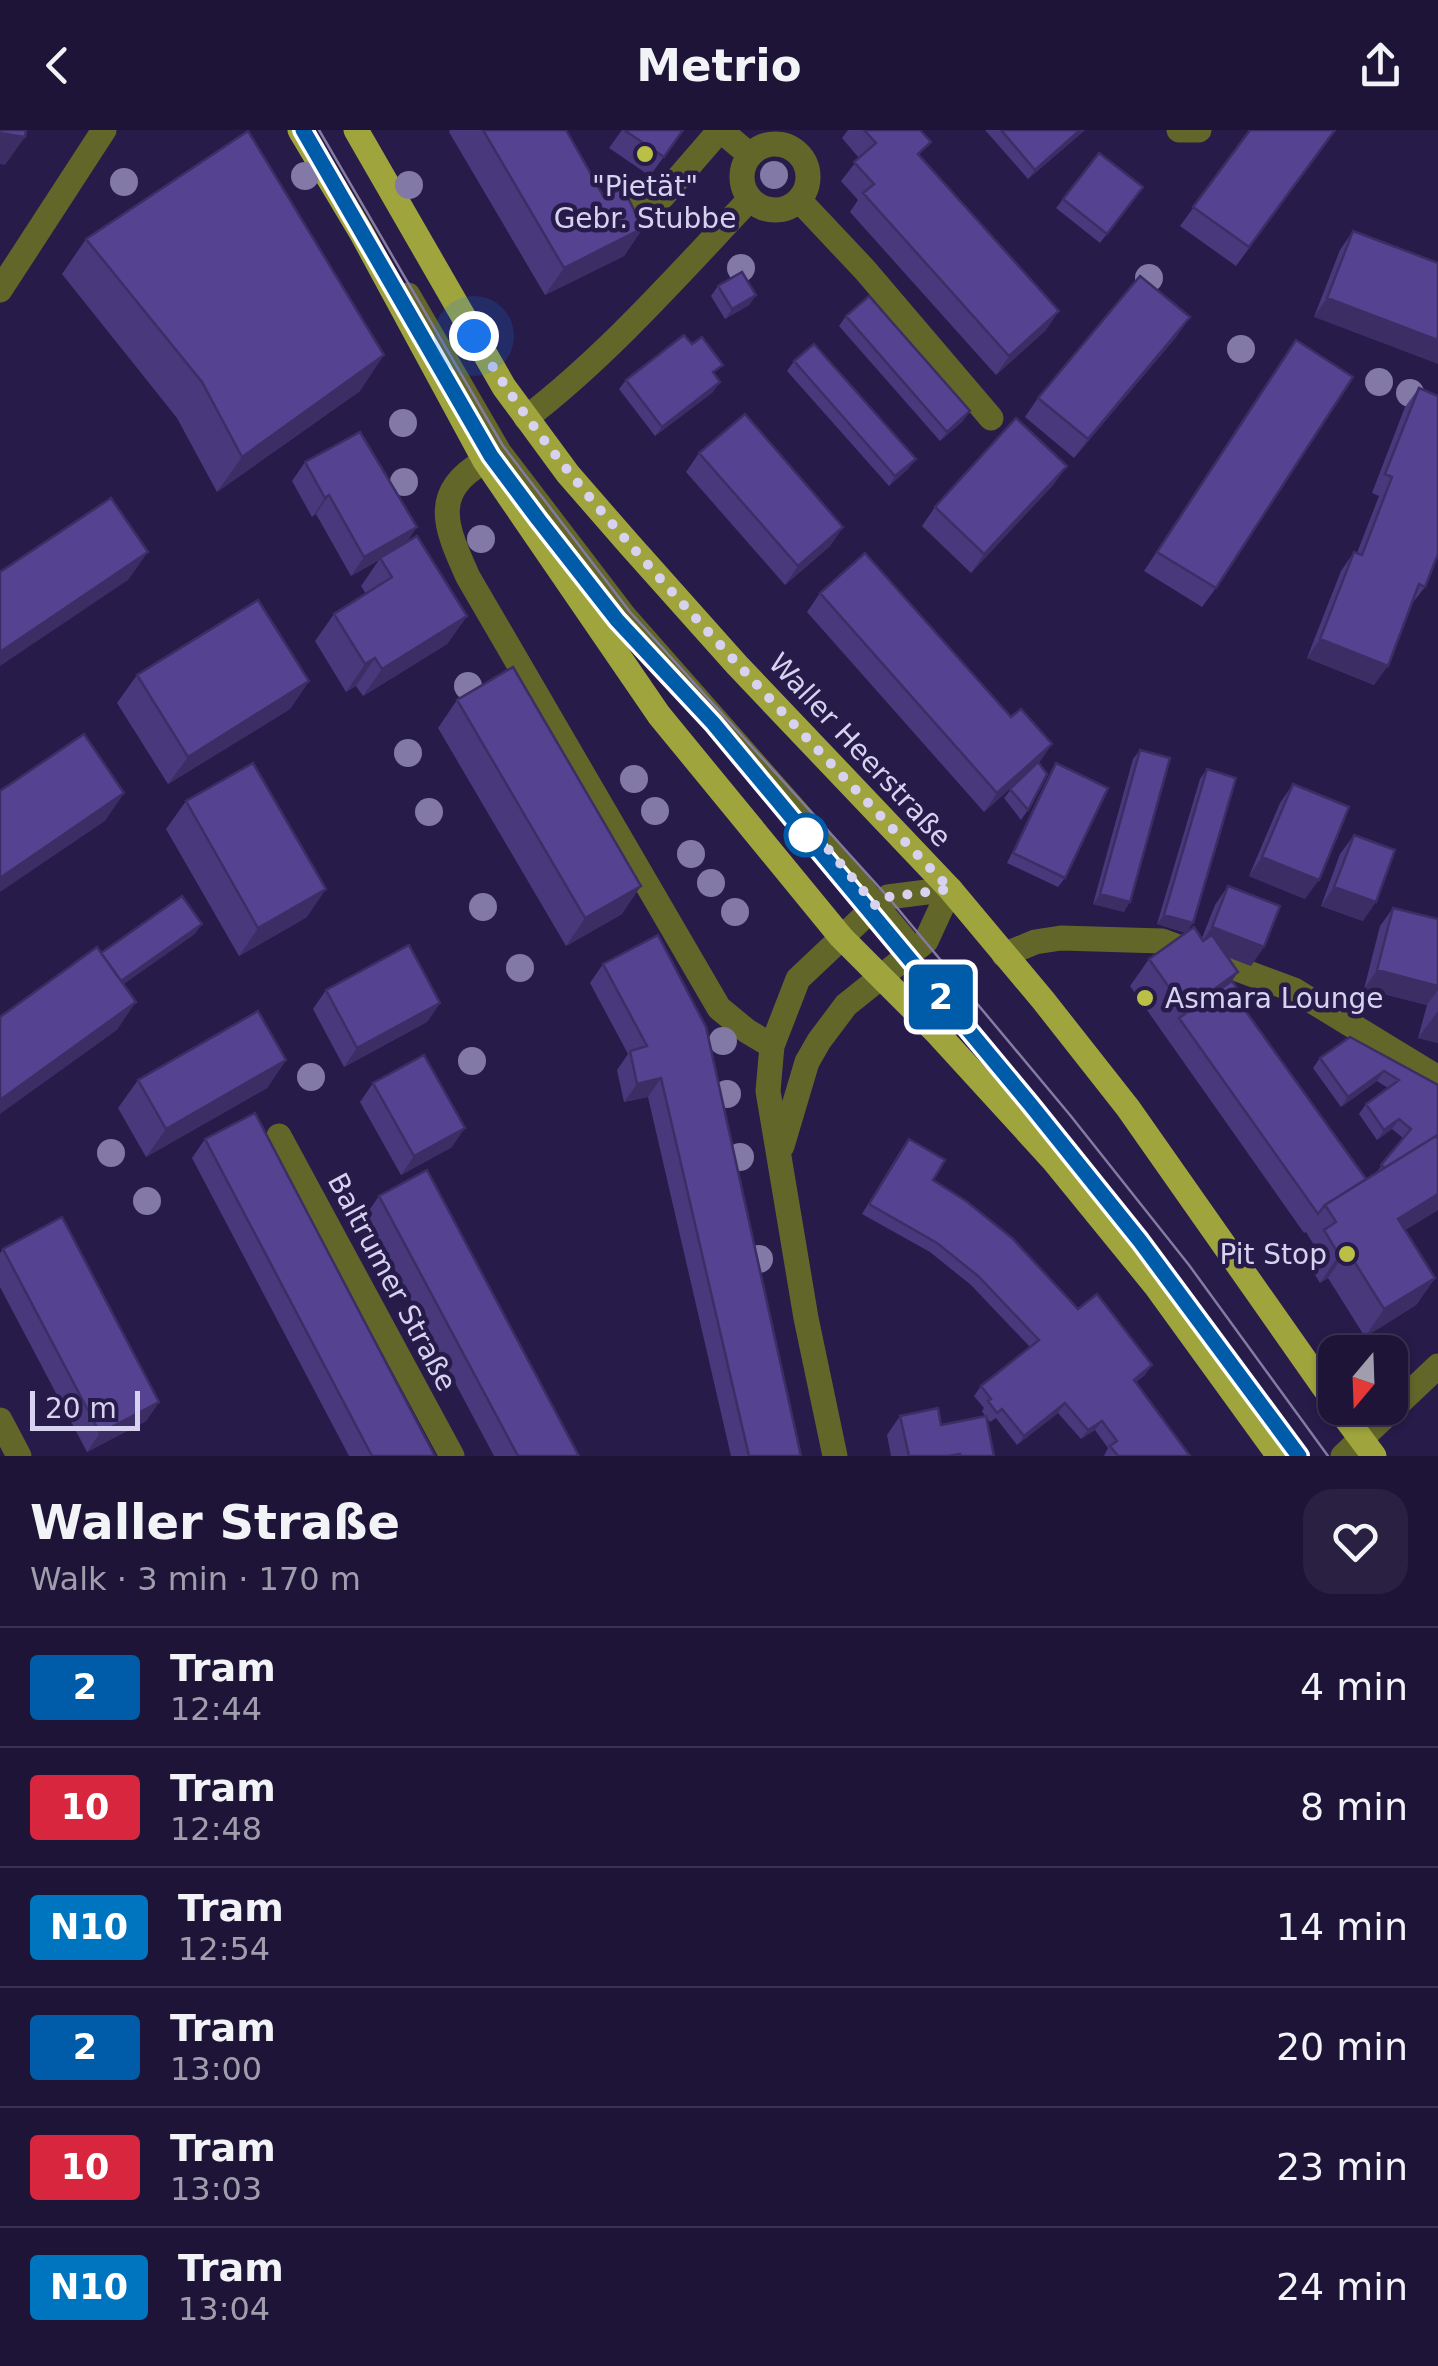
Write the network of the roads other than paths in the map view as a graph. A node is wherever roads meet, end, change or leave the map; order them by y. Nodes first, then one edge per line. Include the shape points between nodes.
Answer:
1 (104, 130) edge
2 (300, 130) edge
3 (314, 130) edge
4 (356, 130) edge
5 (1179, 130) edge
6 (1199, 130) edge
7 (750, 155) junction
8 (750, 200) junction
9 (800, 201) junction
10 (632, 208) edge
11 (0, 290) edge
12 (526, 418) junction
13 (991, 418) dead end
14 (472, 436) junction
15 (485, 461) junction
16 (515, 473) junction
17 (950, 889) junction
18 (876, 906) junction
19 (841, 937) junction
20 (913, 950) junction
21 (1004, 955) junction
22 (880, 976) junction
23 (772, 1046) junction
24 (1438, 1078) edge
25 (279, 1136) dead end
26 (780, 1156) junction
27 (1438, 1366) edge
28 (1318, 1378) edge
29 (0, 1420) edge
30 (1347, 1425) edge
31 (1360, 1450) edge
32 (19, 1456) edge
33 (452, 1456) edge
34 (835, 1456) edge
35 (1279, 1456) edge

1 - 11 street
2 - 14 main road
3 - 16 street
4 - 12 main road, Waller Heerstraße
5 - 6 street
7 - 8 street via 742,185
7 - 9 street via 779,144 794,150 809,174
7 - 10 street via 720,130 662,196
8 - 9 street via 784,210
8 - 12 street
9 - 13 street
12 - 17 main road, Waller Heerstraße via 737,665
14 - 15 main road
14 - 16 street
15 - 19 main road via 659,716
15 - 23 street via 462,474 448,494 449,536 468,578 719,1008
16 - 18 street via 625,617
17 - 18 street via 888,897
17 - 20 street via 926,941
17 - 21 main road, Waller Heerstraße
18 - 19 street
18 - 20 street
19 - 22 main road
19 - 23 street via 798,979
20 - 22 street
21 - 24 street via 1061,938 1162,941 1294,990
21 - 28 main road, Waller Heerstraße via 1128,1108
22 - 26 street via 846,1005 807,1062
22 - 35 main road via 1066,1176
23 - 26 street via 768,1091
25 - 33 street, Baltrumer Straße
26 - 34 street
27 - 31 street
29 - 32 street
30 - 31 main road, Waller Heerstraße

